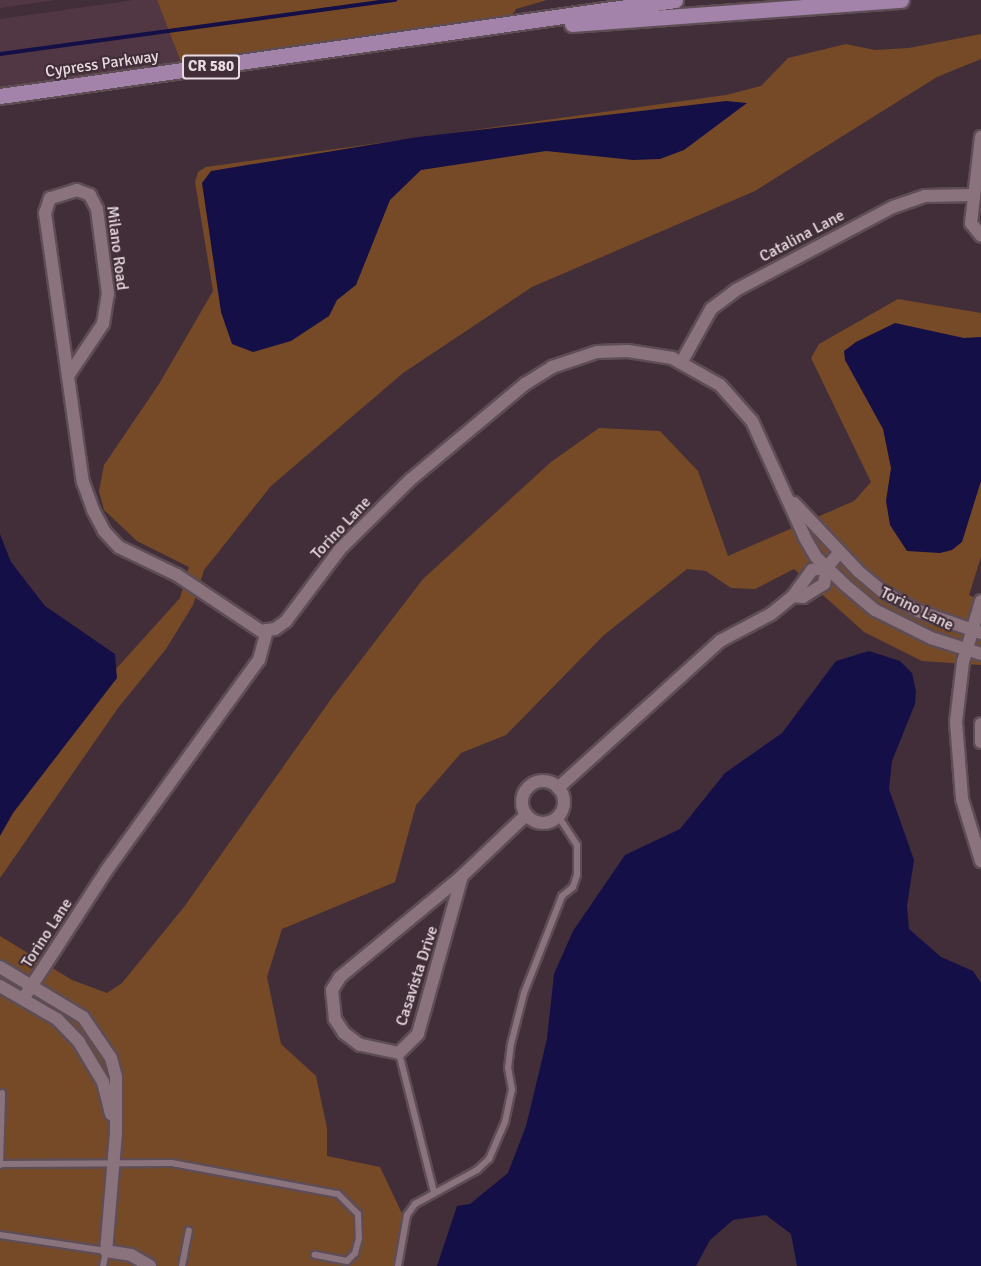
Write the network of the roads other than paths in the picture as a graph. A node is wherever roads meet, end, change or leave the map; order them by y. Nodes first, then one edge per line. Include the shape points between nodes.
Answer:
1 (675, 0) edge
2 (901, 0) edge
3 (422, 37) junction
4 (0, 96) edge
5 (981, 137) edge
6 (974, 195) junction
7 (981, 236) edge
8 (681, 363) junction
9 (68, 376) junction
10 (787, 495) junction
11 (840, 552) junction
12 (827, 567) junction
13 (981, 601) edge
14 (267, 630) junction
15 (976, 632) edge
16 (967, 649) junction
17 (981, 654) edge
18 (981, 724) edge
19 (981, 742) edge
20 (558, 788) junction
21 (526, 815) junction
22 (558, 816) junction
23 (981, 861) edge
24 (462, 876) junction
25 (0, 967) edge
26 (33, 985) junction
27 (0, 986) edge
28 (23, 999) junction
29 (399, 1053) junction
30 (2, 1093) dead end
31 (116, 1133) junction
32 (115, 1162) junction
33 (0, 1165) edge
34 (434, 1192) junction
35 (189, 1231) dead end
36 (0, 1235) edge
37 (106, 1251) junction
38 (315, 1255) dead end
39 (347, 1263) edge
40 (103, 1266) edge
41 (150, 1266) edge
42 (182, 1266) edge
43 (398, 1266) edge

1 - 3 main road, Cypress Parkway / CR 580
2 - 3 main road, Cypress Parkway / CR 580
3 - 4 main road, Cypress Parkway / CR 580
5 - 6 street
6 - 7 street via 971,223
6 - 8 street, Catalina Lane via 925,196 893,207 736,290 711,309
8 - 10 street, Torino Lane via 736,399 752,421
8 - 14 street, Torino Lane via 650,353 597,352 552,367 525,384 410,480 340,549 286,621
9 - 9 street, Milano Road via 103,324 108,294 97,209 90,195 77,190 55,195 45,208
9 - 14 street, Milano Road via 83,482 104,531 119,547 185,580 250,627
10 - 11 street, Torino Lane
10 - 12 street, Torino Lane via 805,538
11 - 12 street
11 - 15 street, Torino Lane via 882,591 918,611
12 - 16 street, Torino Lane via 875,610 931,638
12 - 20 street via 812,570 794,596 771,614 720,641
13 - 15 street
14 - 26 street, Torino Lane via 259,660 106,871
15 - 16 street
16 - 17 street, Torino Lane
16 - 23 street via 958,699 956,746 964,807
18 - 19 street
20 - 21 street via 546,782 532,784 524,795
20 - 22 street via 564,800
21 - 22 street via 544,823
21 - 24 street, Casavista Drive
22 - 34 lane via 577,845 577,875 573,887 562,896 524,993 511,1044 508,1068 512,1090 505,1122 489,1159 458,1182
24 - 29 street, Casavista Drive via 418,1034
24 - 29 street, Casavista Drive via 350,966 332,990 335,1019 344,1032 360,1045
25 - 26 street
26 - 28 street, Torino Lane
26 - 31 street via 83,1017 111,1058 116,1077
27 - 28 street
28 - 31 street via 57,1019 91,1056 103,1082
29 - 34 lane
30 - 33 lane
31 - 32 street
32 - 33 lane
32 - 37 street
32 - 39 lane via 172,1163 338,1194 358,1214 359,1238
34 - 43 lane via 415,1204 407,1215
35 - 42 lane
36 - 37 lane
37 - 40 lane
37 - 41 street via 131,1255
38 - 39 lane

